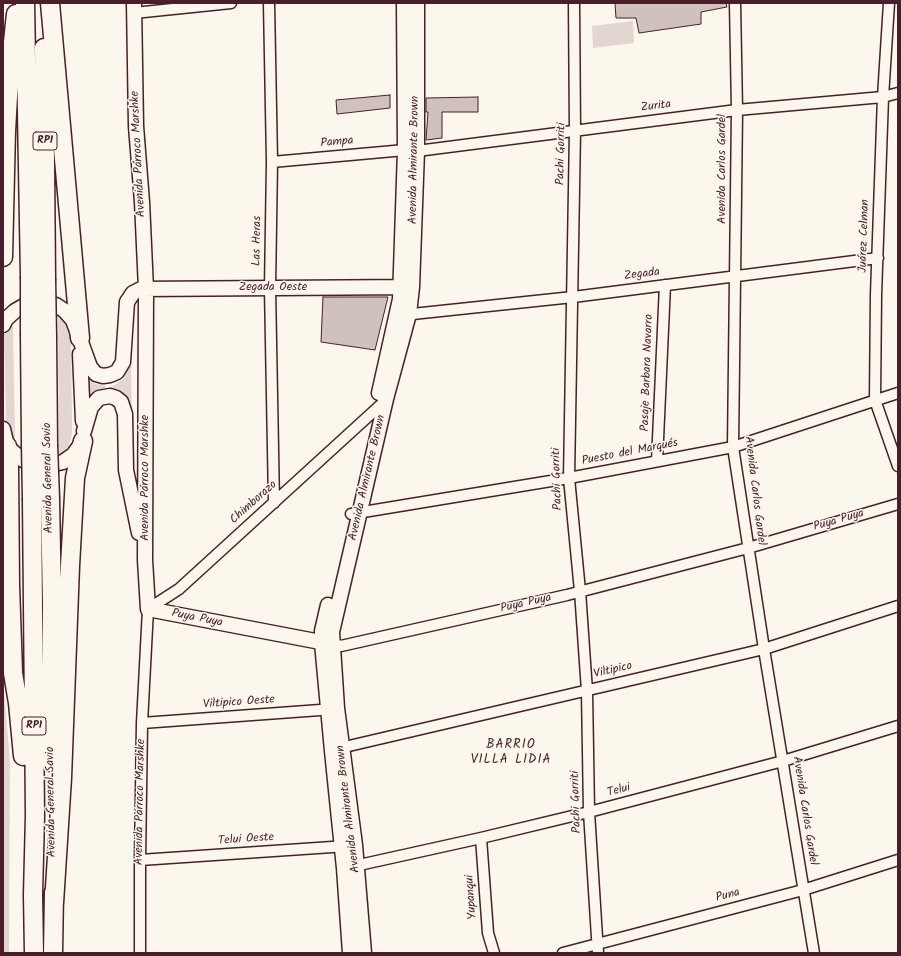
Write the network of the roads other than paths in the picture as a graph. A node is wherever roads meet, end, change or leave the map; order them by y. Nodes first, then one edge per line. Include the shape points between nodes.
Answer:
1 (17, 3) edge
2 (25, 3) edge
3 (44, 3) edge
4 (50, 3) edge
5 (231, 3) edge
6 (269, 3) edge
7 (404, 3) edge
8 (417, 3) edge
9 (574, 3) edge
10 (735, 3) edge
11 (889, 3) edge
12 (134, 8) edge
13 (898, 93) edge
14 (883, 97) junction
15 (737, 110) junction
16 (575, 131) junction
17 (411, 151) junction
18 (272, 162) junction
19 (3, 257) edge
20 (878, 258) junction
21 (735, 277) junction
22 (38, 278) junction
23 (665, 285) junction
24 (406, 287) junction
25 (270, 288) junction
26 (146, 289) junction
27 (573, 297) junction
28 (403, 315) junction
29 (3, 325) edge
30 (80, 338) junction
31 (898, 393) edge
32 (386, 399) junction
33 (876, 400) junction
34 (374, 412) junction
35 (83, 436) junction
36 (5, 438) edge
37 (733, 447) junction
38 (657, 461) junction
39 (898, 466) edge
40 (569, 478) junction
41 (41, 499) junction
42 (274, 503) junction
43 (898, 504) edge
44 (355, 513) junction
45 (748, 548) junction
46 (145, 560) junction
47 (580, 591) junction
48 (898, 606) edge
49 (148, 609) junction
50 (327, 644) junction
51 (764, 649) junction
52 (586, 691) junction
53 (332, 709) junction
54 (142, 723) junction
55 (898, 726) edge
56 (337, 749) junction
57 (783, 761) junction
58 (589, 812) junction
59 (481, 838) junction
60 (348, 846) junction
61 (140, 860) junction
62 (898, 860) edge
63 (350, 867) junction
64 (803, 890) junction
65 (33, 895) junction
66 (54, 903) junction
67 (598, 949) edge
68 (34, 953) edge
69 (53, 953) edge
70 (140, 953) edge
71 (350, 953) edge
72 (364, 953) edge
73 (494, 953) edge
74 (563, 953) edge
75 (814, 953) edge

1 - 19 highway via 6,131
2 - 22 highway, Avenida General Savio / RP1
3 - 22 highway, Avenida General Savio / RP1
4 - 30 highway
5 - 12 street
6 - 18 street, Las Heras
7 - 17 main road, Avenida Almirante Brown
8 - 17 main road, Avenida Almirante Brown
9 - 16 street, Pachi Gorriti
10 - 15 street, Avenida Carlos Gardel
11 - 14 street, Juárez Celman
12 - 26 main road, Avenida Párroco Marshke via 136,126
13 - 14 street, Zurita
14 - 15 street, Zurita
14 - 20 street, Juárez Celman
15 - 16 street, Zurita
15 - 21 street, Avenida Carlos Gardel
16 - 17 street, Zurita
16 - 27 street, Pachi Gorriti
17 - 18 street, Pampa
17 - 24 main road, Avenida Almirante Brown
18 - 25 street, Las Heras
20 - 21 street, Zegada
20 - 33 street, Juárez Celman
21 - 23 street, Zegada
21 - 37 street, Avenida Carlos Gardel
22 - 41 highway, Avenida General Savio / RP1, bridge
23 - 27 street, Zegada
23 - 38 street, Pasaje Barbara Navarro
24 - 25 main road, Zegada Oeste
24 - 28 main road, Avenida Almirante Brown
25 - 26 main road, Zegada Oeste
25 - 42 street, Las Heras
26 - 30 main road via 136,291 128,300 123,362 117,372 103,376 94,372
26 - 46 main road, Avenida Párroco Marshke
27 - 28 street, Zegada
27 - 40 street, Pachi Gorriti
28 - 32 main road, Avenida Almirante Brown
28 - 34 main road, Avenida Almirante Brown
29 - 30 main road via 19,308 33,302 47,302 60,307 68,314
30 - 35 main road
31 - 33 street, Puesto del Marqués
32 - 34 street, Chimborazo
32 - 44 main road, Avenida Almirante Brown
33 - 37 street, Puesto del Marqués
33 - 39 street, Juárez Celman
34 - 42 street, Chimborazo
34 - 44 main road, Avenida Almirante Brown
35 - 36 main road via 78,449 69,459 52,464 23,460 13,452
35 - 46 main road via 91,407 99,398 110,396 121,402 125,414 126,470
35 - 66 highway via 75,478
36 - 65 highway via 9,467 13,673 22,734 25,825
37 - 38 street, Puesto del Marqués
37 - 45 street, Avenida Carlos Gardel
38 - 40 street, Puesto del Marqués
40 - 44 street, Puesto del Marqués
40 - 47 street, Pachi Gorriti
41 - 65 highway, Avenida General Savio / RP1
41 - 66 highway, Avenida General Savio / RP1 via 52,603
42 - 49 street, Chimborazo via 178,589
43 - 45 street, Puya Puya
44 - 50 main road, Avenida Almirante Brown via 322,631
45 - 47 street, Puya Puya
45 - 51 street, Avenida Carlos Gardel
46 - 49 main road, Avenida Párroco Marshke
47 - 50 street, Puya Puya via 341,646
47 - 52 street, Pachi Gorriti
48 - 51 street, Viltipico
49 - 50 main road, Puya Puya
49 - 54 street, Avenida Párroco Marshke
50 - 53 main road, Avenida Almirante Brown
51 - 52 street, Viltipico
51 - 57 street, Avenida Carlos Gardel
52 - 56 street, Viltipico
52 - 58 street, Pachi Gorriti
53 - 54 street, Viltipico Oeste
53 - 56 main road, Avenida Almirante Brown
54 - 61 street, Avenida Párroco Marshke
55 - 57 street, Telui
56 - 60 main road, Avenida Almirante Brown
57 - 58 street, Telui
57 - 64 street, Avenida Carlos Gardel
58 - 59 street, Telui
58 - 67 street, Pachi Gorriti
59 - 63 street, Telui
59 - 73 street, Yupanqui via 488,933
60 - 61 street, Telui Oeste
60 - 63 main road, Avenida Almirante Brown
61 - 70 street, Avenida Párroco Marshke
62 - 64 street, Puna
63 - 71 main road, Avenida Almirante Brown
63 - 72 main road, Avenida Almirante Brown
64 - 67 street, Puna
64 - 75 street, Avenida Carlos Gardel
65 - 68 highway, Avenida General Savio / RP1
66 - 69 highway, Avenida General Savio / RP1
67 - 74 street, Puna

